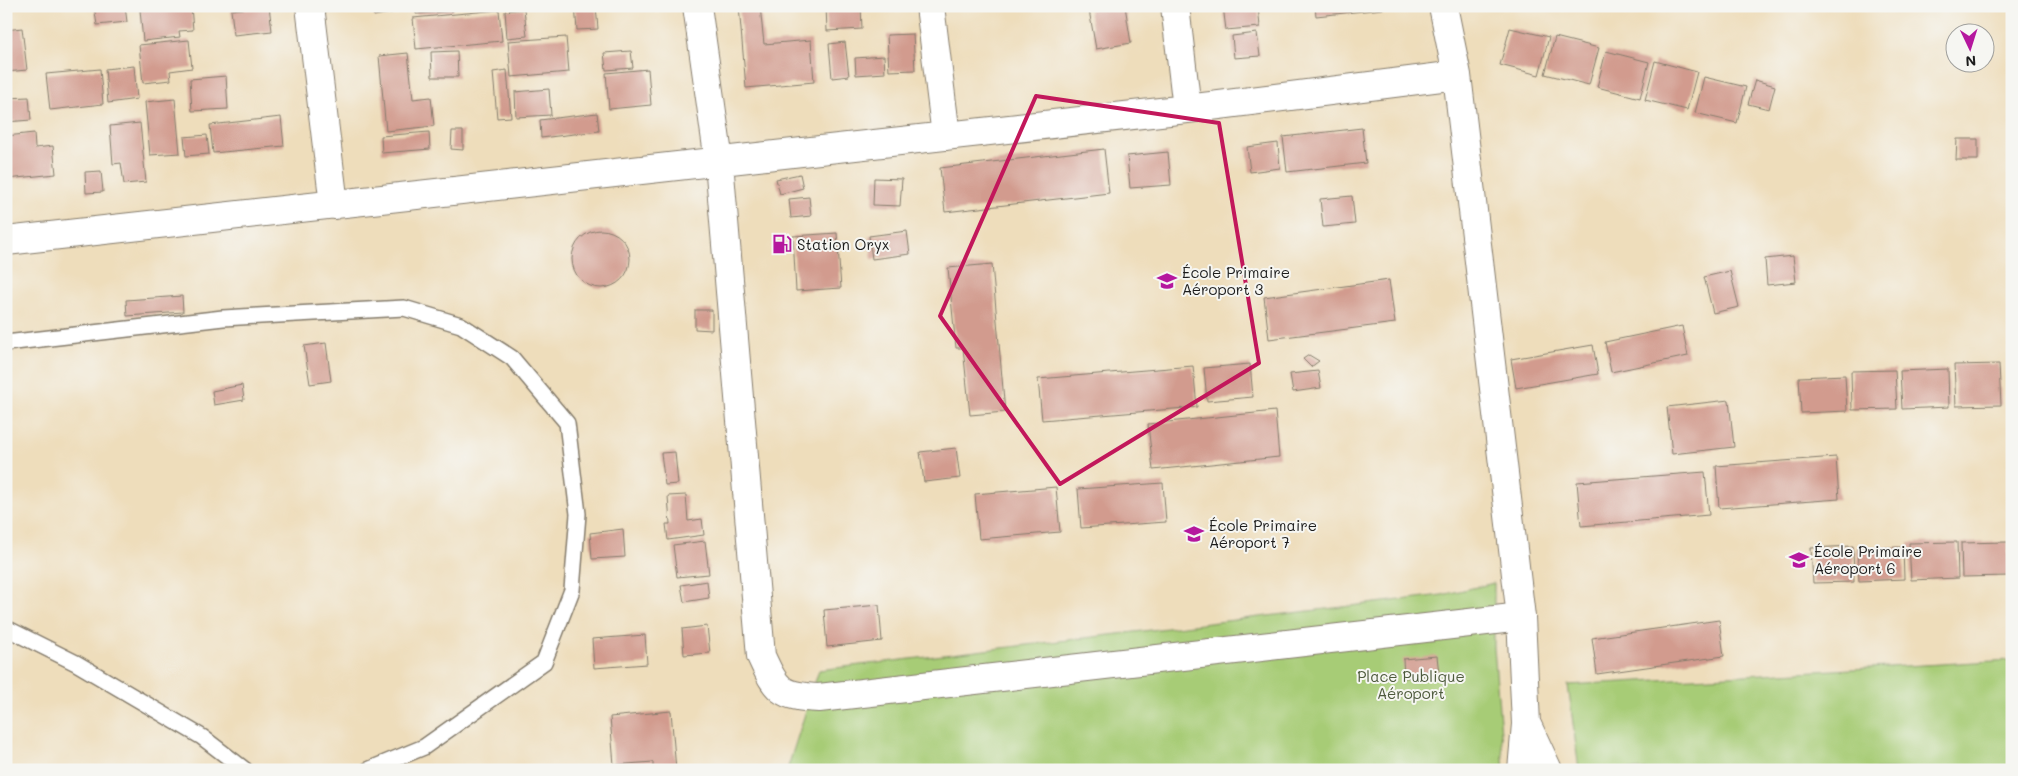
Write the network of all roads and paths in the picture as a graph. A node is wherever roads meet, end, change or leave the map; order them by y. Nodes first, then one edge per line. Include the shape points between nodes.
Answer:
1 (310, 6) edge
2 (697, 6) edge
3 (930, 6) edge
4 (1175, 6) edge
5 (1443, 6) edge
6 (1457, 75) junction
7 (1187, 109) junction
8 (946, 136) junction
9 (719, 162) junction
10 (334, 205) junction
11 (6, 242) edge
12 (6, 343) edge
13 (1522, 616) junction
14 (6, 628) edge
15 (1542, 768) edge
16 (245, 770) edge
17 (368, 770) edge

1 - 10 street
2 - 9 street
3 - 8 street
4 - 7 street
5 - 6 street
6 - 7 street
6 - 13 street
7 - 8 street
8 - 9 street
9 - 10 street
9 - 13 street via 761,656 782,691 799,697 819,698
10 - 11 street
12 - 17 lane via 223,318 404,308 461,325 512,358 567,423 578,514 572,590 544,662 424,748
13 - 15 street via 1526,724
14 - 16 lane via 76,663 202,737

